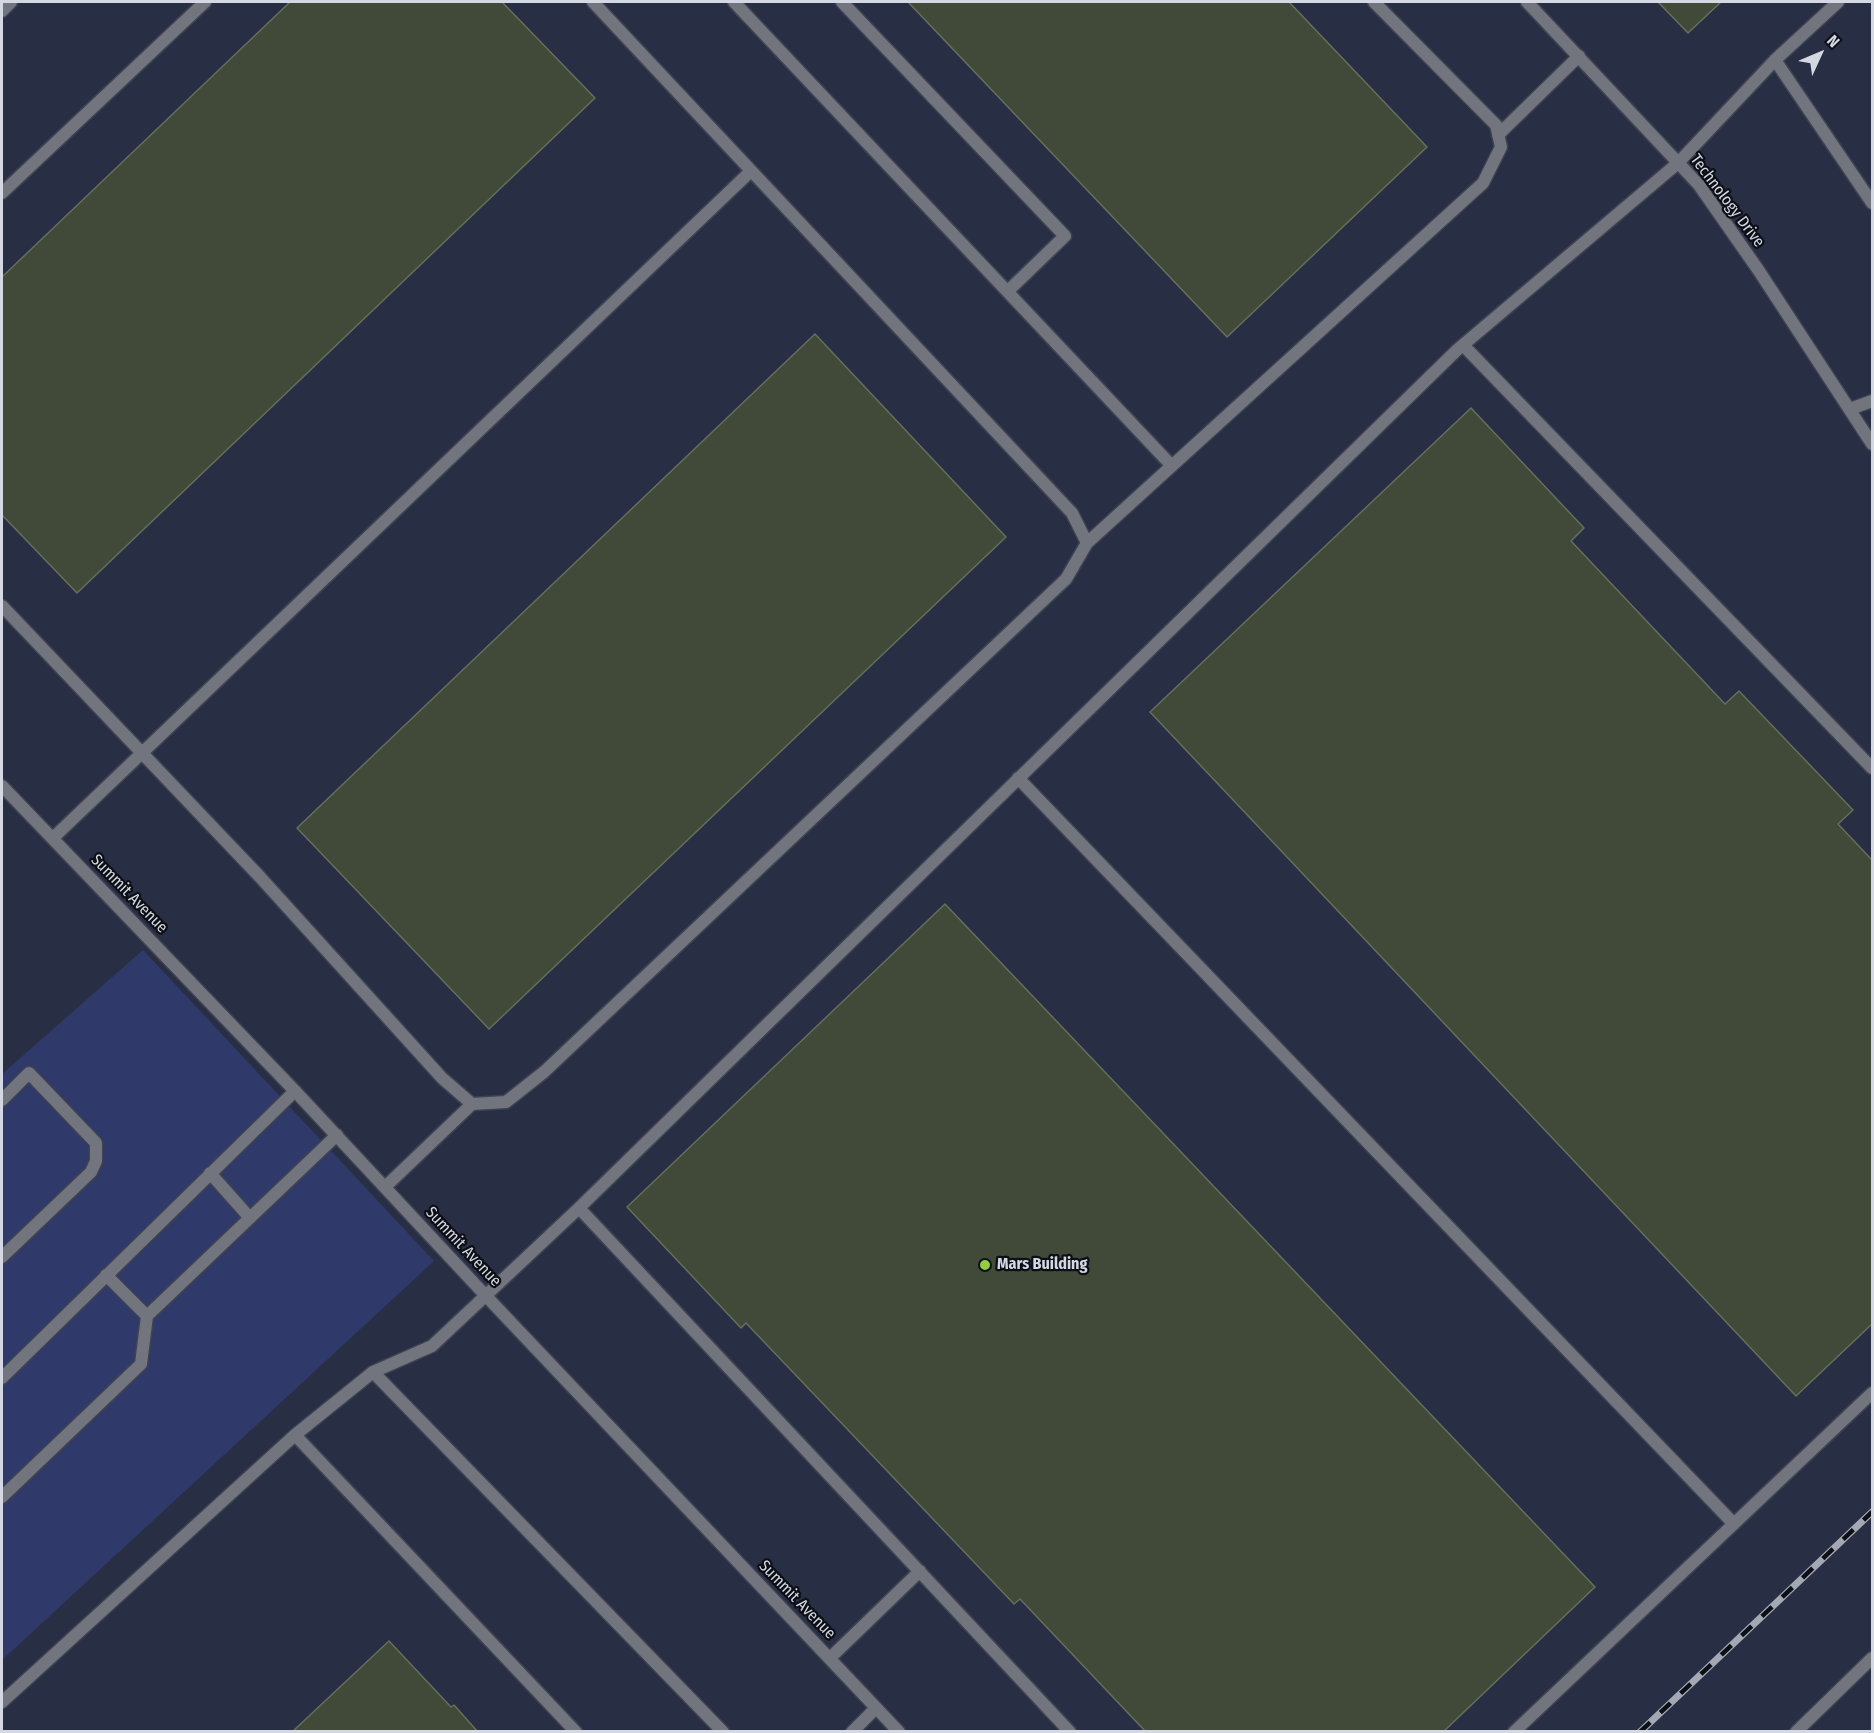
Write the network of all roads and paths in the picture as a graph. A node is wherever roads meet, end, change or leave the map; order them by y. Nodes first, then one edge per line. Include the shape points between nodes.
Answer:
1 (11, 2) edge
2 (205, 2) edge
3 (592, 2) edge
4 (734, 2) edge
5 (842, 2) edge
6 (1374, 2) edge
7 (1527, 2) edge
8 (1838, 2) edge
9 (2, 10) edge
10 (1579, 56) junction
11 (1776, 60) junction
12 (1498, 135) junction
13 (1678, 163) junction
14 (751, 171) junction
15 (2, 193) edge
16 (1872, 203) edge
17 (1008, 291) junction
18 (1463, 345) junction
19 (1872, 401) edge
20 (1850, 410) junction
21 (1872, 444) edge
22 (1172, 466) junction
23 (1087, 543) junction
24 (2, 606) edge
25 (142, 753) junction
26 (1872, 768) edge
27 (1018, 778) junction
28 (2, 786) edge
29 (52, 838) junction
30 (295, 1090) junction
31 (2, 1100) edge
32 (472, 1104) junction
33 (337, 1135) junction
34 (210, 1173) junction
35 (385, 1187) junction
36 (579, 1208) junction
37 (250, 1218) junction
38 (2, 1257) edge
39 (106, 1275) junction
40 (486, 1296) junction
41 (147, 1316) junction
42 (373, 1372) junction
43 (2, 1378) edge
44 (1872, 1393) edge
45 (295, 1435) junction
46 (2, 1497) edge
47 (1734, 1524) junction
48 (920, 1571) junction
49 (830, 1658) junction
50 (1872, 1658) edge
51 (2, 1702) edge
52 (876, 1708) junction
53 (576, 1731) edge
54 (723, 1731) edge
55 (852, 1731) edge
56 (899, 1731) edge
57 (1070, 1731) edge
58 (1514, 1731) edge
59 (1796, 1731) edge

1 - 9 street
2 - 15 street
3 - 14 street
4 - 17 street
5 - 17 street via 1065,236
6 - 12 street via 1496,125
7 - 10 street, Technology Drive
8 - 11 street
10 - 12 street
10 - 13 street, Technology Drive
11 - 13 street
11 - 16 street
12 - 22 street via 1501,147 1483,183
13 - 18 street
13 - 20 street, Technology Drive via 1699,185 1759,271
14 - 23 street via 1072,513
14 - 25 street
17 - 22 street
18 - 26 street
18 - 27 street
19 - 20 street
20 - 21 street, Technology Drive
22 - 23 street
23 - 32 street via 1066,579 544,1072 507,1102
24 - 25 street
25 - 29 street
25 - 32 street via 442,1078
27 - 36 street
27 - 47 street
28 - 29 street, Summit Avenue
29 - 30 street, Summit Avenue
30 - 33 street, Summit Avenue
30 - 34 street
31 - 38 street via 30,1073 96,1143 96,1161 91,1172
32 - 35 street
33 - 35 street, Summit Avenue
33 - 37 street
34 - 37 street
34 - 39 street
35 - 40 street, Summit Avenue
36 - 40 street
36 - 48 street
37 - 41 street
39 - 41 street
39 - 43 street
40 - 42 street via 432,1346
40 - 49 street, Summit Avenue
41 - 46 street via 141,1364
42 - 45 street
42 - 54 street
44 - 47 street
45 - 51 street
45 - 53 street
47 - 58 street
48 - 49 street
48 - 57 street
49 - 52 street, Summit Avenue
50 - 59 street
52 - 55 street
52 - 56 street, Summit Avenue

